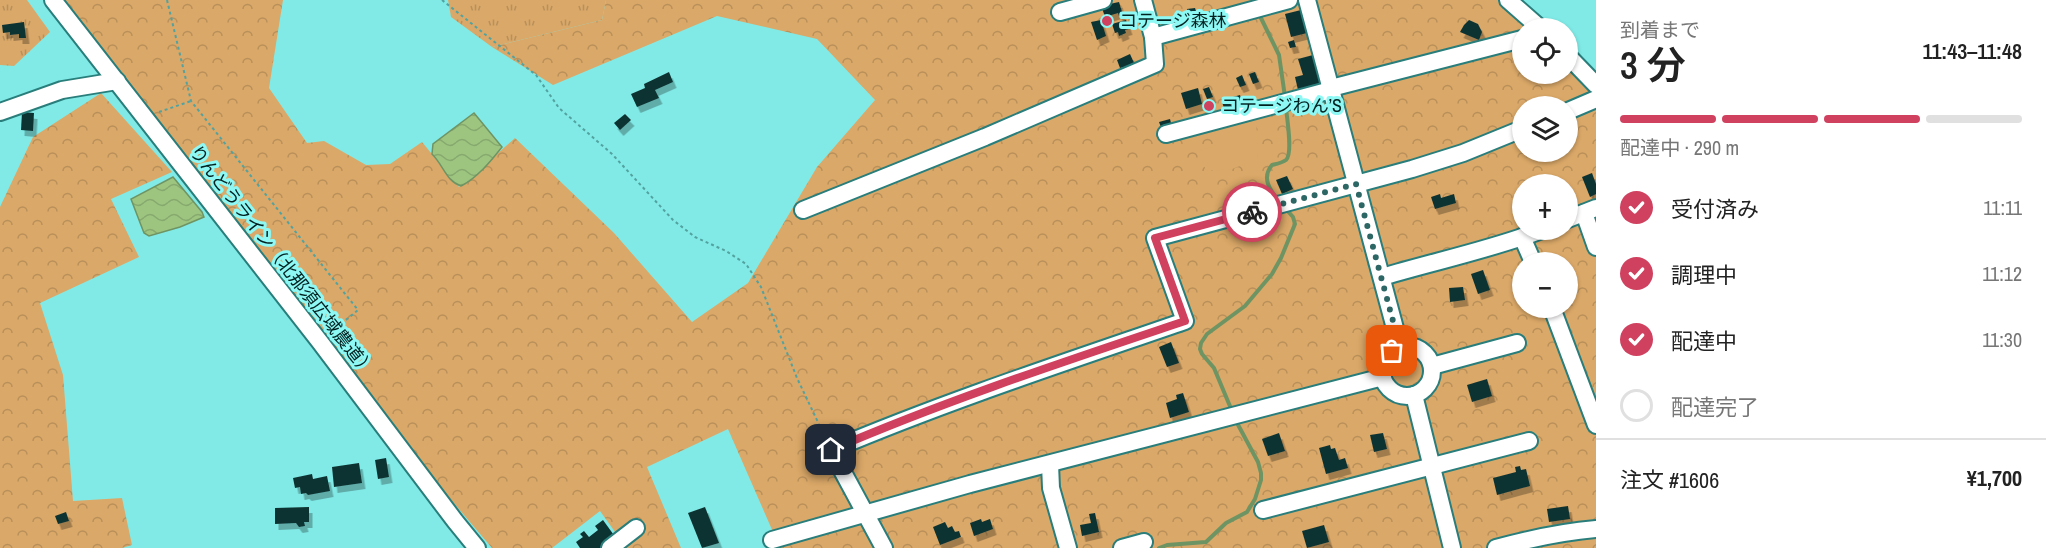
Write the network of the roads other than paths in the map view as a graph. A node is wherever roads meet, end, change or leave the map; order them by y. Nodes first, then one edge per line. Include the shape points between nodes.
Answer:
1 (53, 0) edge
2 (1103, 0) edge
3 (1143, 0) edge
4 (1289, 0) edge
5 (1307, 0) edge
6 (1508, 0) edge
7 (1060, 12) dead end
8 (1529, 18) edge
9 (1153, 37) junction
10 (1512, 42) edge
11 (1578, 66) edge
12 (117, 81) junction
13 (1596, 85) edge
14 (1331, 89) junction
15 (1596, 99) edge
16 (1578, 107) edge
17 (0, 112) edge
18 (1512, 133) edge
19 (1166, 134) dead end
20 (1356, 184) junction
21 (803, 210) dead end
22 (1590, 210) edge
23 (1513, 240) edge
24 (1596, 247) edge
25 (1382, 277) junction
26 (1556, 318) edge
27 (1517, 343) dead end
28 (1400, 347) junction
29 (1432, 366) junction
30 (1383, 377) junction
31 (1414, 395) junction
32 (1596, 425) edge
33 (1529, 441) dead end
34 (1050, 464) junction
35 (1431, 465) junction
36 (1263, 510) dead end
37 (866, 513) junction
38 (636, 528) dead end
39 (1596, 529) edge
40 (772, 540) dead end
41 (1144, 542) dead end
42 (477, 548) edge
43 (610, 548) edge
44 (884, 548) edge
45 (1068, 548) edge
46 (1122, 548) edge
47 (1452, 548) edge
48 (1496, 548) edge

1 - 12 street, りんどうライン（北那須広域農道）
2 - 7 street
3 - 9 street
4 - 9 street
5 - 14 street
6 - 8 street
9 - 21 street via 1155,64
10 - 14 street
11 - 13 street
12 - 17 street via 62,90
12 - 42 street, りんどうライン（北那須広域農道）
14 - 19 street
14 - 20 street
15 - 16 street
18 - 20 street via 1443,159
20 - 25 street
20 - 37 street via 1155,238 1185,321 987,389 831,450
22 - 24 street
23 - 25 street
25 - 28 street
26 - 32 street
27 - 29 street
28 - 29 street via 1423,352
28 - 30 street via 1383,363
29 - 31 street via 1428,384
30 - 31 street via 1392,391
30 - 34 street
31 - 35 street
33 - 35 street
34 - 37 street
34 - 45 street via 1051,488
35 - 36 street
35 - 47 street
37 - 40 street
37 - 44 street
38 - 43 street
39 - 48 street via 1530,538
41 - 46 street

